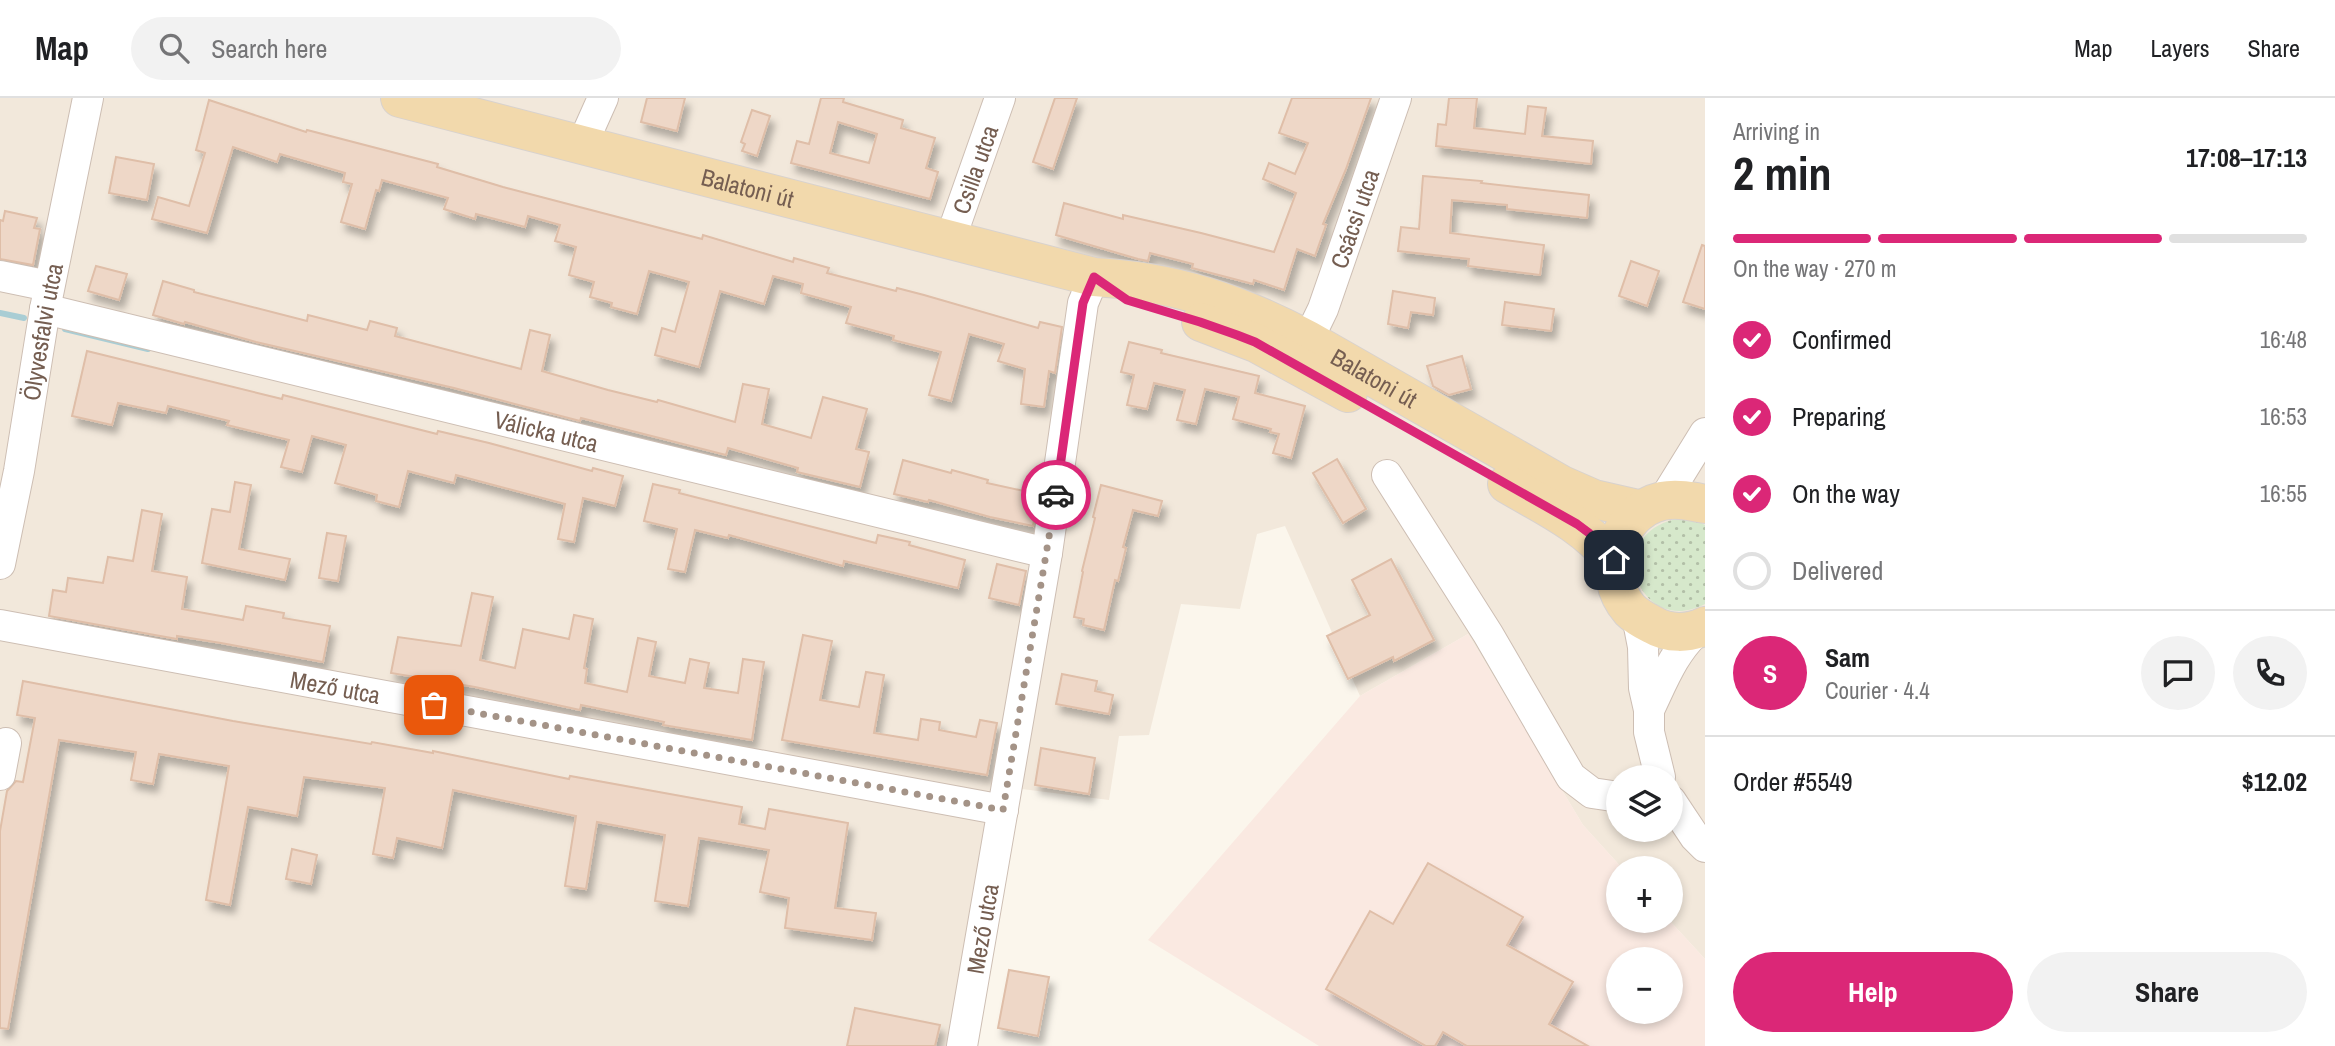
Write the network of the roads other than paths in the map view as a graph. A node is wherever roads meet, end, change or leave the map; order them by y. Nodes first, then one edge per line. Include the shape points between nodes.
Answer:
1 (88, 98) edge
2 (400, 98) edge
3 (603, 98) edge
4 (1000, 98) edge
5 (1396, 98) edge
6 (582, 145) junction
7 (950, 240) junction
8 (0, 276) edge
9 (1094, 277) junction
10 (47, 298) junction
11 (1308, 340) junction
12 (1705, 433) edge
13 (10, 469) edge
14 (1387, 475) dead end
15 (1705, 504) edge
16 (1653, 506) junction
17 (1047, 553) junction
18 (1614, 560) junction
19 (0, 564) edge
20 (1637, 616) junction
21 (0, 625) edge
22 (1702, 628) edge
23 (1649, 710) junction
24 (6, 743) dead end
25 (1657, 765) edge
26 (0, 775) edge
27 (1606, 795) edge
28 (1003, 810) junction
29 (1683, 819) edge
30 (1705, 847) edge
31 (962, 1046) edge

1 - 10 street, Ölyvesfalvi utca
2 - 6 main road, Balatoni út
3 - 6 street
4 - 7 street, Csilla utca
5 - 11 street, Csácsi utca via 1323,309
6 - 7 main road, Balatoni út
7 - 9 main road, Balatoni út
8 - 10 street, Válicka utca
9 - 11 main road, Balatoni út via 1132,279 1219,300 1266,317
9 - 17 street, Mező utca via 1083,303
9 - 18 main road, Balatoni út via 1127,300 1267,349 1577,524
10 - 13 street, Ölyvesfalvi utca
10 - 17 street, Válicka utca
11 - 16 main road, Balatoni út via 1562,485 1594,499
12 - 16 street
13 - 19 street, Ölyvesfalvi utca
14 - 27 street via 1488,634 1571,777 1592,793
15 - 16 main road, Balatoni út via 1685,499
16 - 18 main road via 1622,532
17 - 28 street, Mező utca
18 - 20 main road via 1620,594
20 - 22 main road via 1660,629
20 - 23 street
21 - 28 street, Mező utca
22 - 23 street via 1685,641
23 - 25 street
24 - 26 street
28 - 31 street, Mező utca
29 - 30 street

